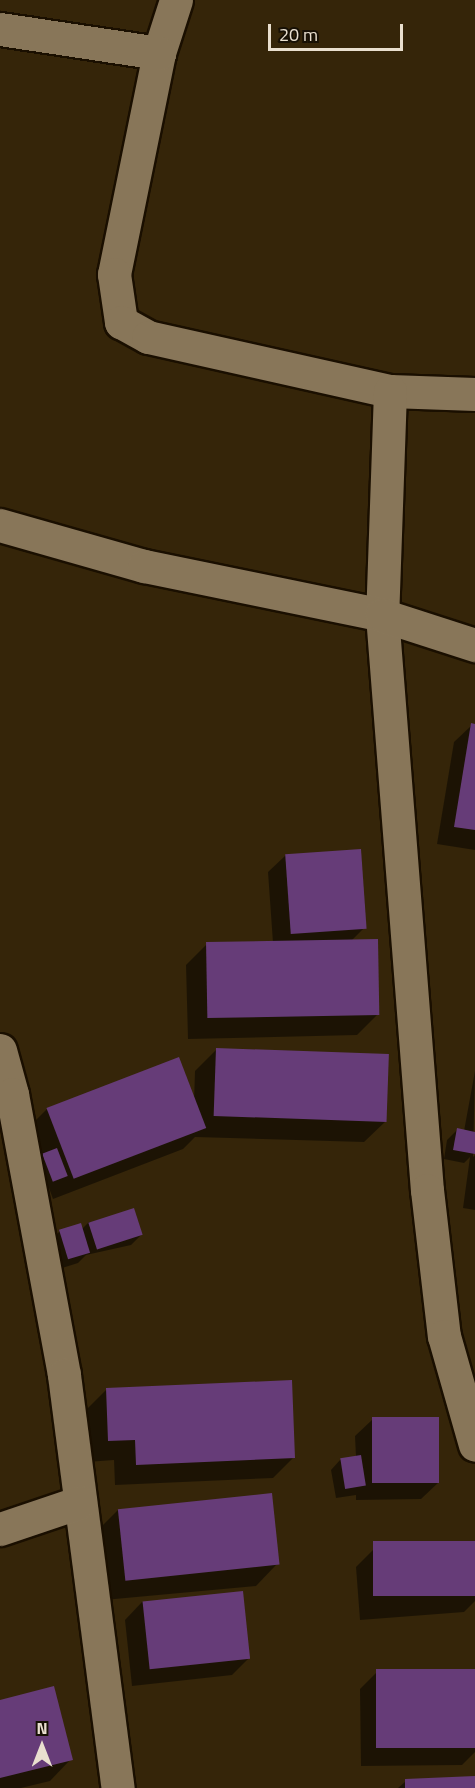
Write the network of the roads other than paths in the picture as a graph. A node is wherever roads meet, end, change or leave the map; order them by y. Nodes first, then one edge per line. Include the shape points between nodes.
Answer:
1 (176, 0) edge
2 (0, 29) edge
3 (159, 53) junction
4 (390, 391) junction
5 (475, 394) edge
6 (0, 525) edge
7 (382, 615) junction
8 (475, 645) edge
9 (0, 1050) edge
10 (475, 1445) edge
11 (80, 1502) junction
12 (0, 1529) edge
13 (118, 1788) edge

1 - 3 street
2 - 3 street
3 - 4 street via 114,274 121,322 148,337
4 - 5 street
4 - 7 street
6 - 7 street via 144,566
7 - 8 street
7 - 10 street via 429,1202 444,1336
9 - 11 street via 12,1094 64,1375
11 - 12 street
11 - 13 street

